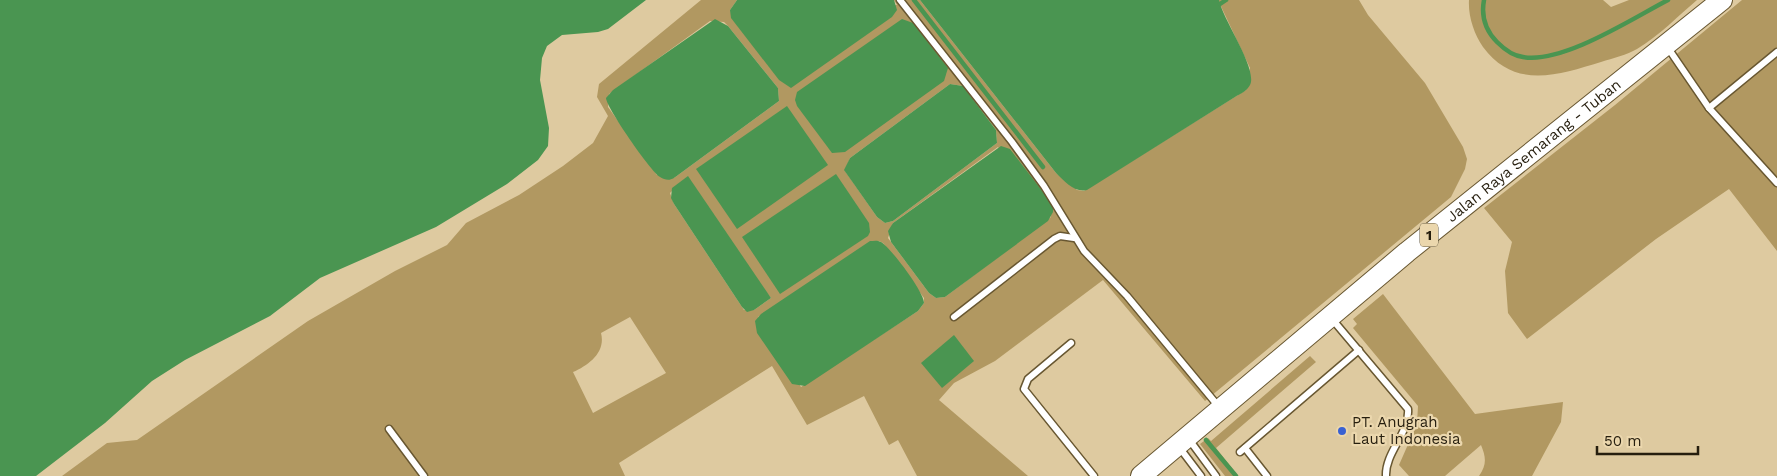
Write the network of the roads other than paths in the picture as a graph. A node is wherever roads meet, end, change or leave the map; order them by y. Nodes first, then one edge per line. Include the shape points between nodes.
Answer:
1 (900, 0) edge
2 (1722, 0) edge
3 (1666, 45) junction
4 (1777, 52) edge
5 (1708, 108) junction
6 (1777, 183) edge
7 (1074, 238) junction
8 (1330, 316) junction
9 (954, 317) dead end
10 (1071, 343) dead end
11 (1359, 350) junction
12 (1221, 410) junction
13 (389, 429) dead end
14 (1183, 441) junction
15 (424, 476) edge
16 (1094, 476) edge
17 (1141, 476) edge
18 (1201, 476) edge
19 (1216, 476) edge
20 (1267, 476) edge
21 (1386, 476) edge

1 - 7 lane via 1012,142 1044,186
2 - 3 highway, Jalan Raya Semarang - Tuban / 1
3 - 5 lane
3 - 8 highway, Jalan Raya Semarang - Tuban / 1
4 - 5 lane
5 - 6 lane
7 - 9 lane via 1060,236 1054,239
7 - 12 lane via 1154,327
8 - 11 lane
8 - 12 highway, Jalan Raya Semarang - Tuban / 1
10 - 16 lane via 1028,379 1024,389
11 - 20 lane via 1243,450
11 - 21 lane via 1408,409 1408,418 1389,458
12 - 14 highway, Jalan Raya Semarang - Tuban / 1
13 - 15 lane
14 - 17 highway, Jalan Raya Semarang - Tuban / 1
14 - 18 lane
14 - 19 lane

